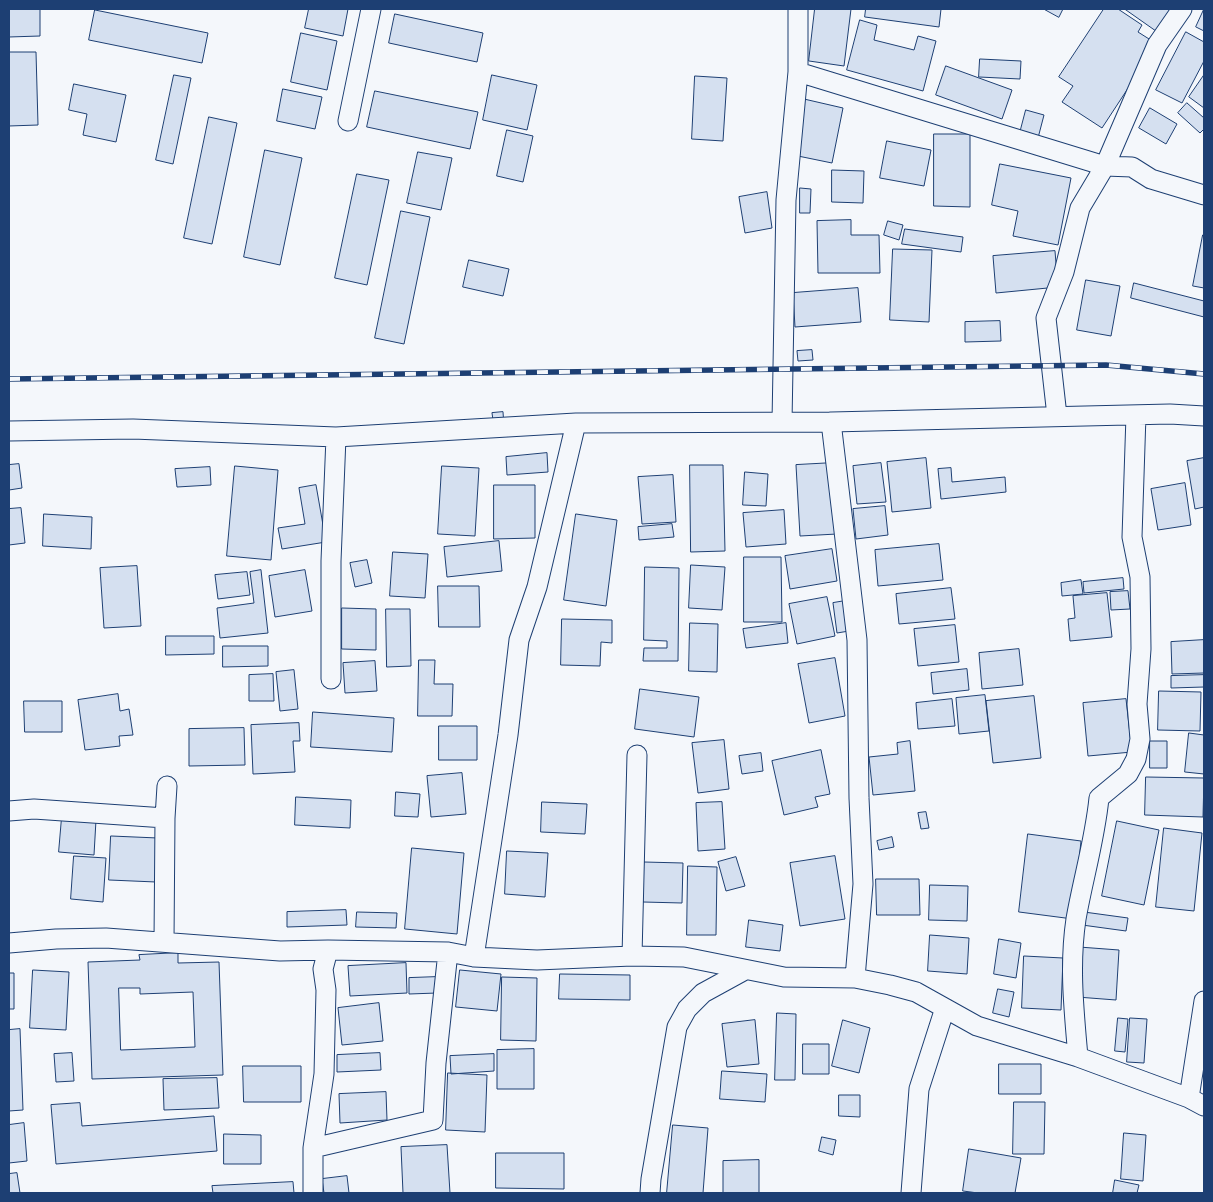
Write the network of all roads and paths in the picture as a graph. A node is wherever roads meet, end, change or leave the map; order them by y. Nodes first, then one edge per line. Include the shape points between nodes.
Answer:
1 (371, 9) edge
2 (798, 9) edge
3 (1182, 9) edge
4 (798, 72) junction
5 (348, 121) dead end
6 (1105, 166) junction
7 (1204, 195) edge
8 (1136, 415) junction
9 (1057, 416) junction
10 (1204, 416) edge
11 (782, 422) junction
12 (831, 422) junction
13 (576, 423) junction
14 (9, 431) edge
15 (336, 437) junction
16 (331, 679) dead end
17 (638, 755) dead end
18 (167, 786) dead end
19 (9, 811) edge
20 (165, 818) junction
21 (164, 941) junction
22 (9, 943) edge
23 (328, 950) junction
24 (448, 952) junction
25 (474, 956) junction
26 (632, 956) junction
27 (745, 970) junction
28 (855, 978) junction
29 (1204, 1001) edge
30 (945, 1008) junction
31 (1078, 1057) junction
32 (1196, 1102) edge
33 (313, 1148) junction
34 (313, 1193) edge
35 (650, 1193) edge
36 (911, 1193) edge

1 - 5 street
2 - 4 street
3 - 6 street via 1156,45
4 - 6 street
4 - 11 street via 786,200
6 - 7 street via 1132,167 1151,179
6 - 9 street via 1080,208 1064,272 1046,318
8 - 9 street
8 - 10 street
8 - 31 street via 1132,537 1140,577 1141,649 1137,704 1140,739 1136,759 1128,774 1099,798 1073,949 1072,988
9 - 12 street
11 - 12 street
11 - 13 street
12 - 28 street via 857,640 863,884
13 - 15 street
13 - 25 street via 537,587 519,640 508,736
14 - 15 street via 133,429
15 - 16 street
17 - 26 street
18 - 20 street
19 - 20 street via 34,809
20 - 21 street
21 - 22 street via 106,938
21 - 23 street via 280,951
23 - 24 street
23 - 33 street via 323,970 326,990 324,1074
24 - 25 street
24 - 33 street via 433,1120
25 - 26 street via 537,960
26 - 27 street via 684,957
27 - 28 street via 784,977
27 - 35 street via 703,993 687,1008 677,1027
28 - 30 street via 916,992
29 - 32 street
30 - 31 street via 978,1026
30 - 36 street via 919,1088
31 - 32 street
33 - 34 street

